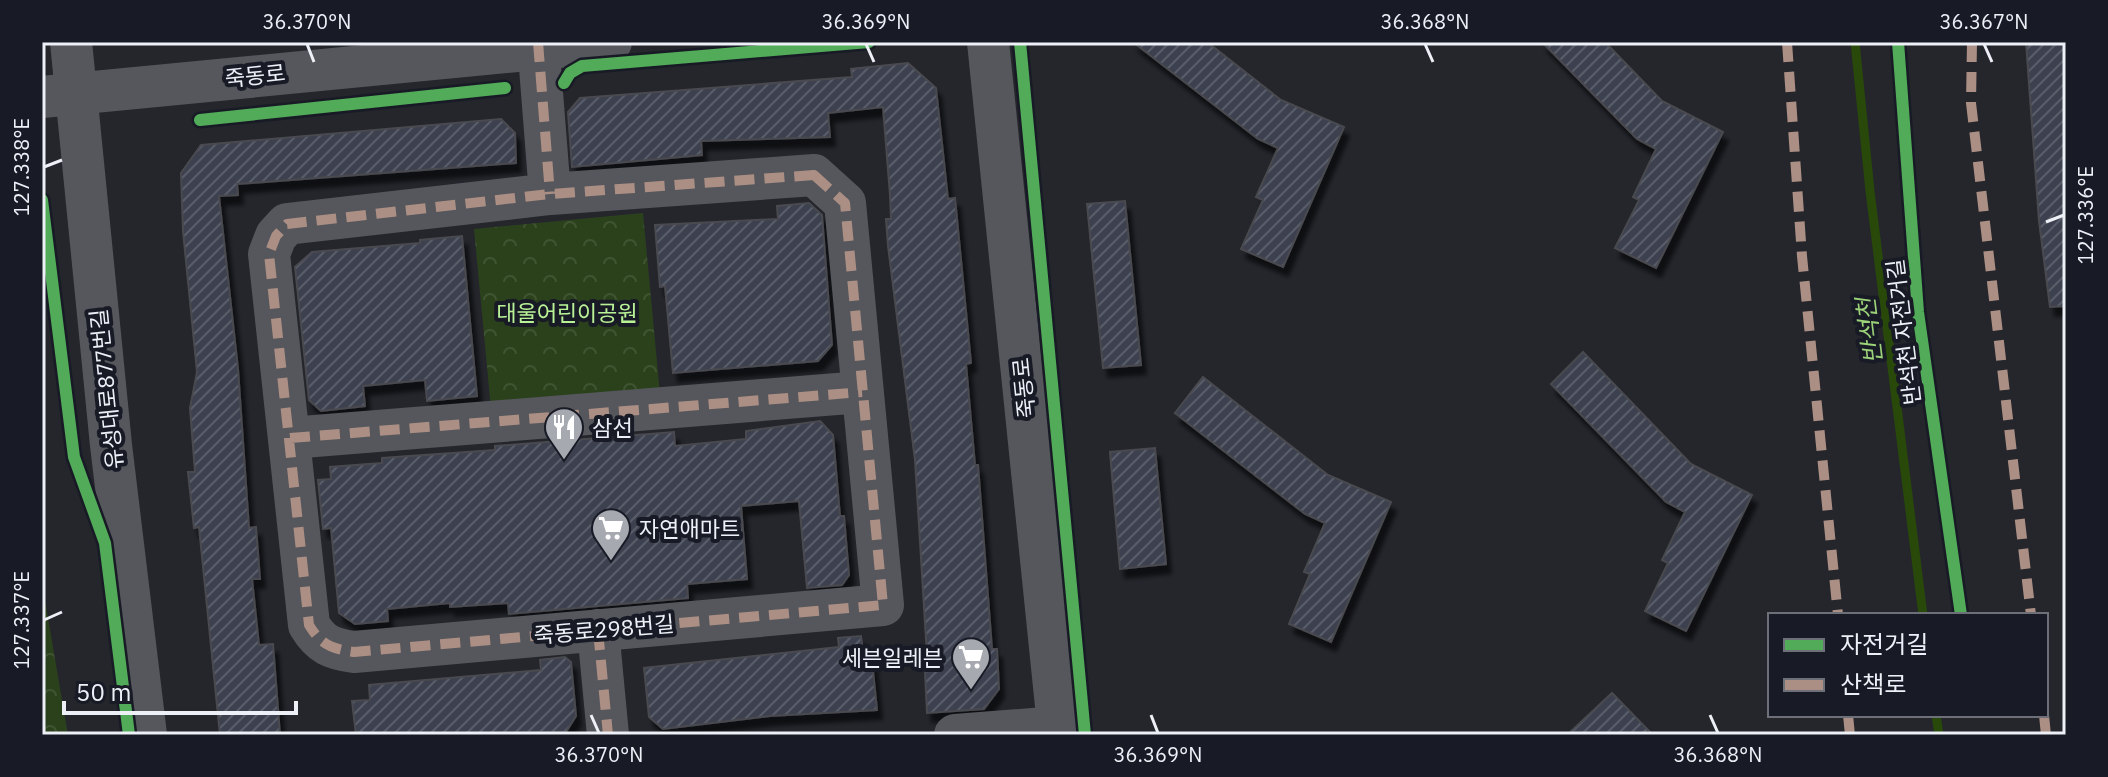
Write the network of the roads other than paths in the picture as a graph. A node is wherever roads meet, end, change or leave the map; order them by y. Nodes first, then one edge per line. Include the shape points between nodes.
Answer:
1 (71, 42) edge
2 (611, 42) edge
3 (988, 42) edge
4 (538, 45) edge
5 (60, 95) edge
6 (550, 194) junction
7 (862, 392) junction
8 (290, 438) junction
9 (598, 630) junction
10 (1058, 731) edge
11 (146, 735) edge
12 (608, 735) edge
13 (955, 735) edge

1 - 5 street, 유성대로877번길
2 - 4 street, 죽동로
3 - 10 street, 죽동로
4 - 5 street, 죽동로
4 - 6 street
5 - 11 street, 유성대로877번길
6 - 7 street, 죽동로298번길 via 814,175 845,203
6 - 8 street, 죽동로298번길 via 287,224 269,254
7 - 8 street
7 - 9 street, 죽동로298번길 via 883,605
8 - 9 street, 죽동로298번길 via 309,625 329,648 354,652
9 - 12 street
10 - 13 street

